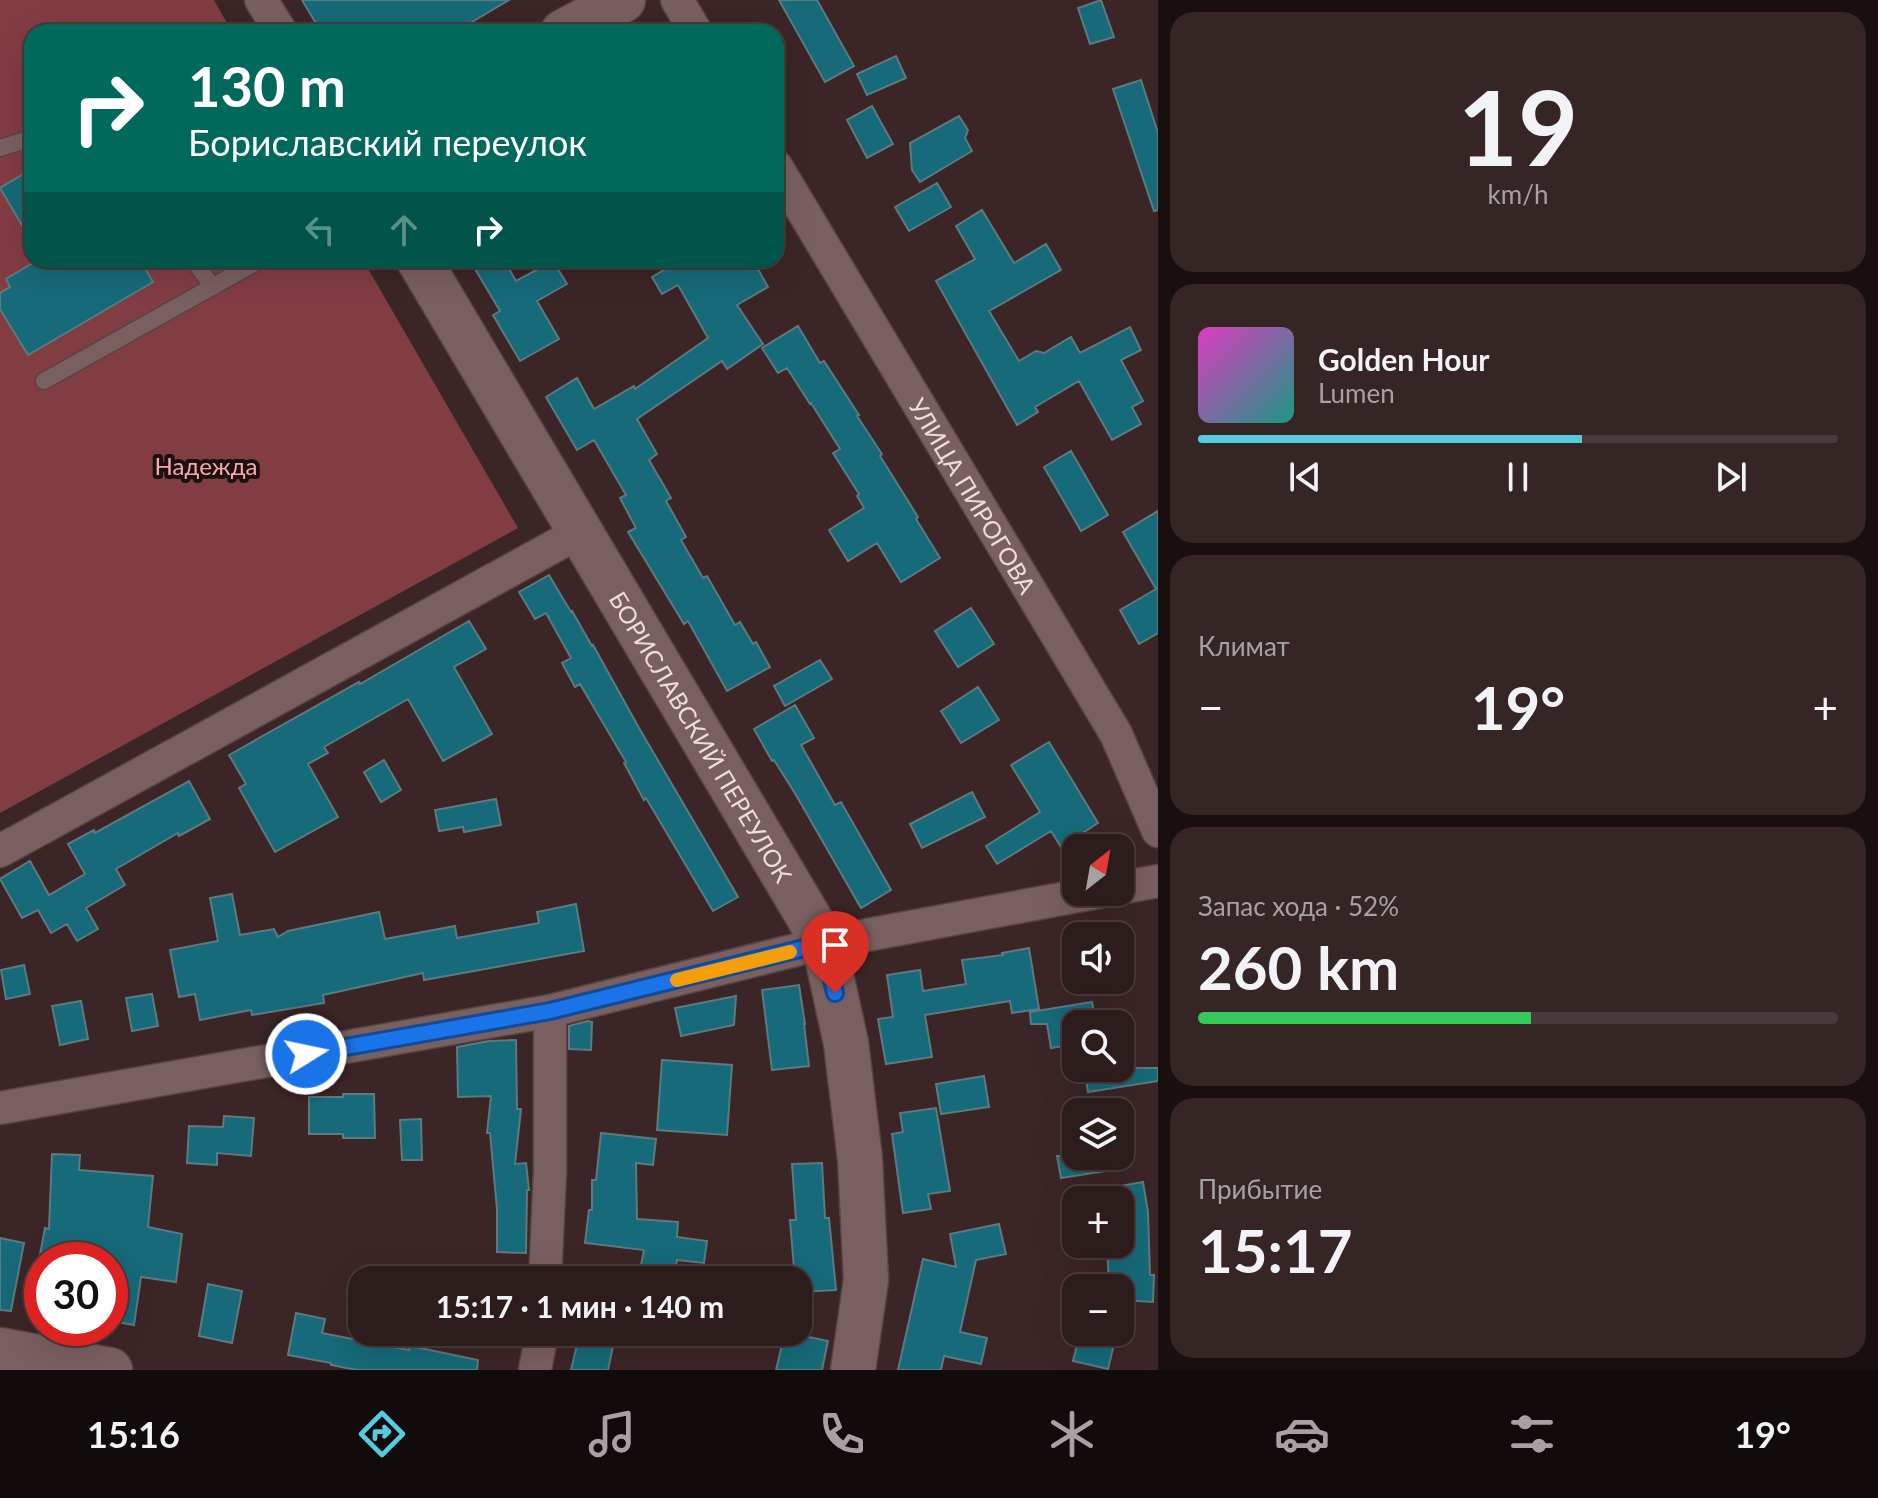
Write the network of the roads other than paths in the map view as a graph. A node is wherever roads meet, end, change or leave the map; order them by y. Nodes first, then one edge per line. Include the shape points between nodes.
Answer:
1 (261, 0) edge
2 (623, 0) edge
3 (677, 0) edge
4 (276, 24) edge
5 (578, 24) edge
6 (691, 24) edge
7 (24, 140) edge
8 (0, 148) edge
9 (784, 179) edge
10 (199, 268) edge
11 (246, 268) edge
12 (424, 268) edge
13 (213, 287) junction
14 (44, 381) dead end
15 (580, 532) junction
16 (1158, 831) edge
17 (0, 851) edge
18 (1158, 881) edge
19 (1134, 885) edge
20 (1062, 899) edge
21 (824, 943) junction
22 (550, 1011) junction
23 (0, 1108) edge
24 (546, 1266) edge
25 (539, 1346) edge
26 (0, 1350) edge
27 (110, 1370) edge
28 (535, 1370) edge
29 (853, 1370) edge

1 - 4 street
2 - 5 street
3 - 6 street
7 - 8 lane
9 - 16 street, УЛИЦА ПИРОГОВА via 1116,734
10 - 13 lane
11 - 13 lane
12 - 15 street, БОРИСЛАВСКИЙ ПЕРЕУЛОК
13 - 14 lane
15 - 17 street
15 - 21 street, БОРИСЛАВСКИЙ ПЕРЕУЛОК
18 - 19 street
20 - 21 street
21 - 22 street
21 - 29 street, БОРИСЛАВСКИЙ ПЕРЕУЛОК via 846,1043 860,1159 866,1280
22 - 23 street
22 - 24 street
25 - 28 street
26 - 27 street

